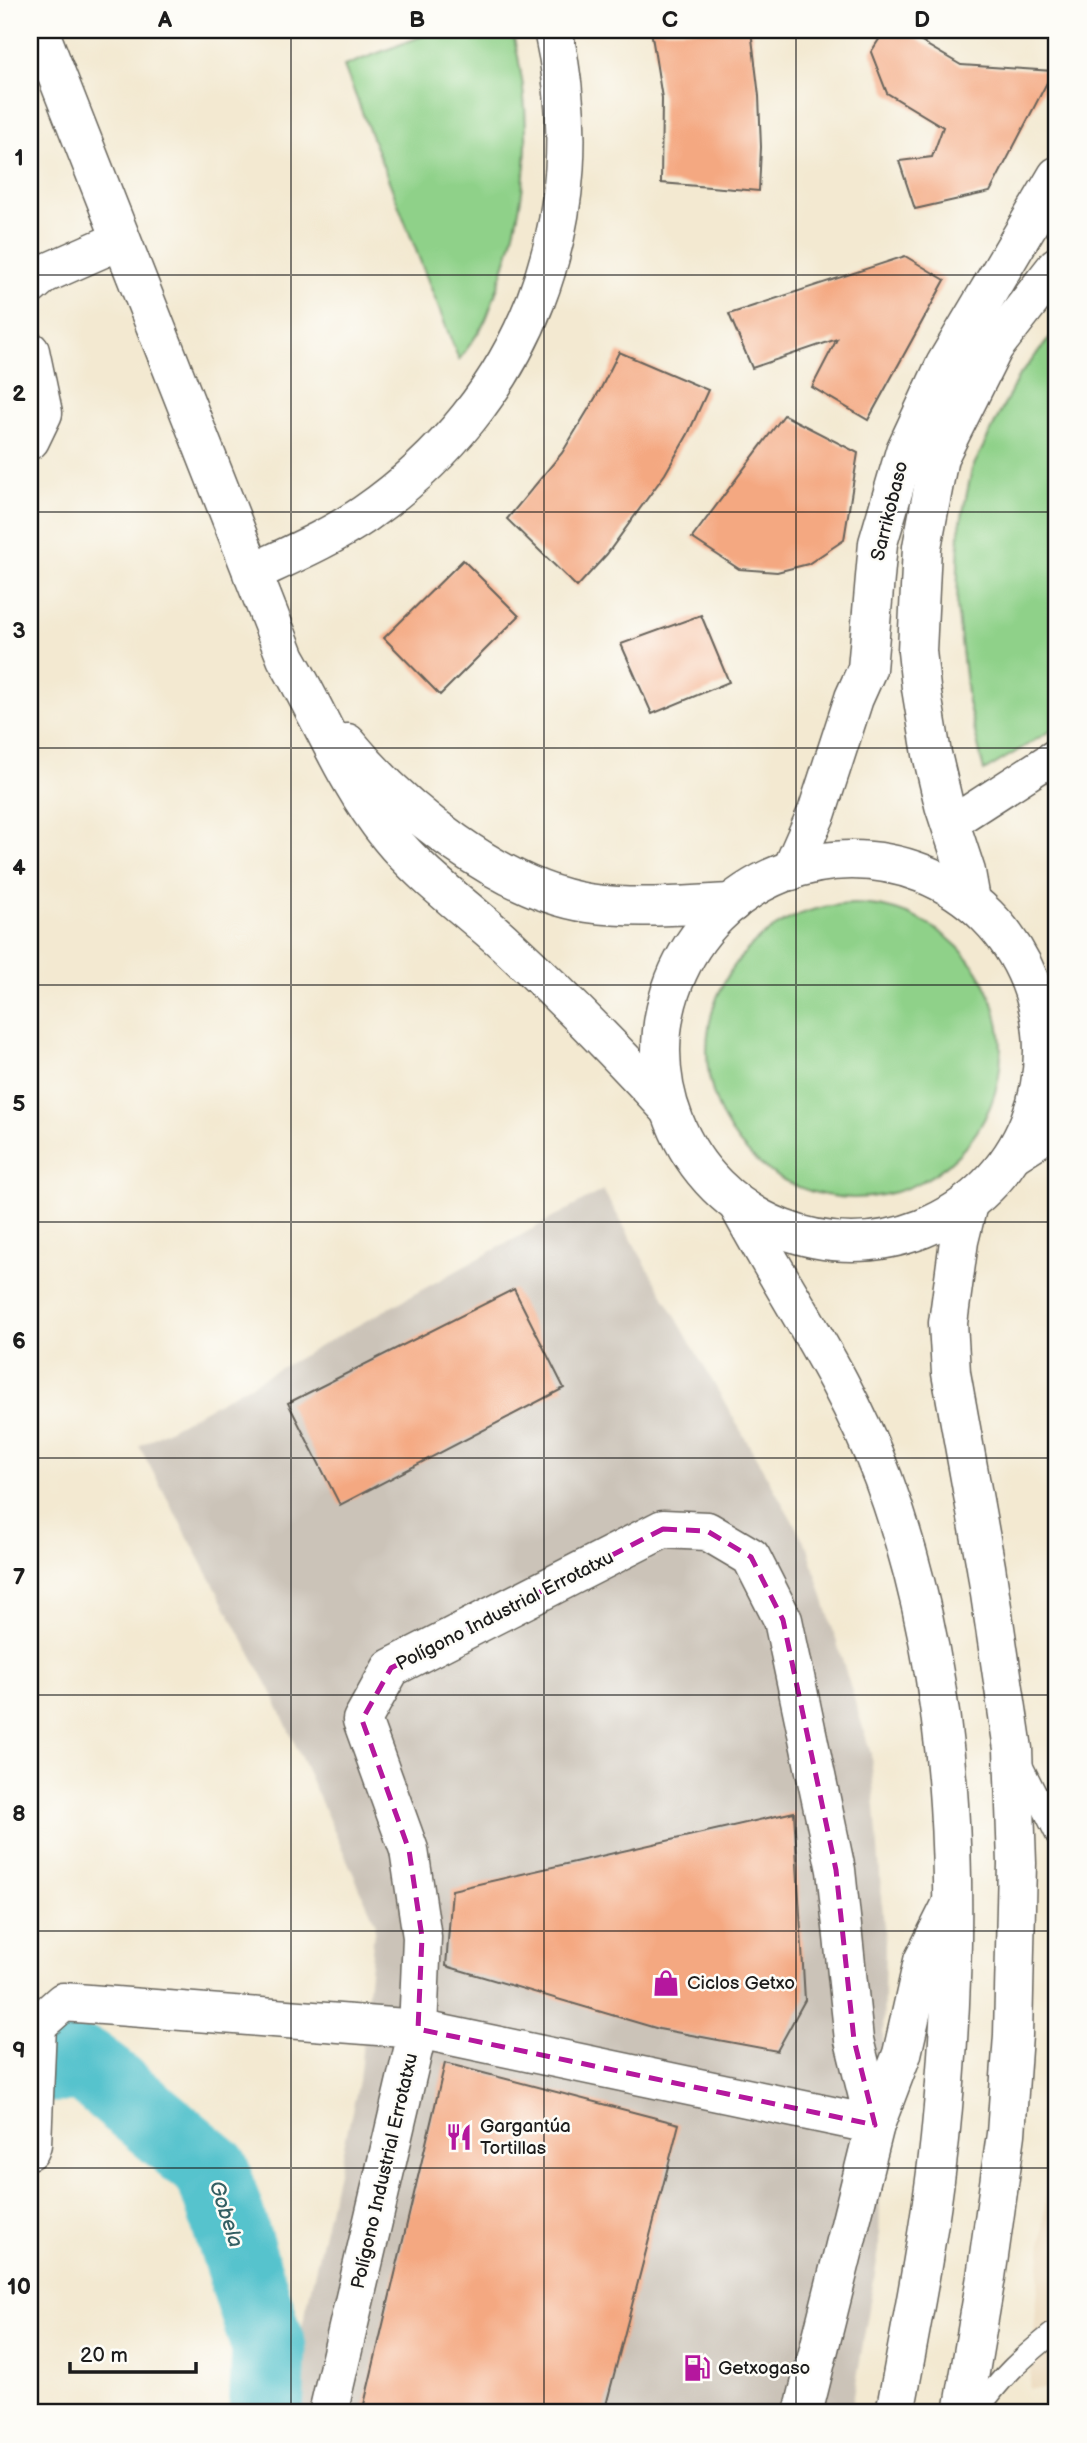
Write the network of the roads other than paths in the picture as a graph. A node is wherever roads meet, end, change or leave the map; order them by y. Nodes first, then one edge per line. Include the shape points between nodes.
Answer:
1 (39, 30) edge
2 (553, 30) edge
3 (1057, 177) edge
4 (121, 240) junction
5 (1057, 266) edge
6 (30, 286) edge
7 (30, 351) edge
8 (30, 440) edge
9 (252, 573) junction
10 (310, 699) junction
11 (1057, 755) edge
12 (950, 824) junction
13 (791, 871) junction
14 (971, 900) junction
15 (732, 903) junction
16 (1046, 1003) edge
17 (670, 1110) junction
18 (1057, 1126) edge
19 (1015, 1153) junction
20 (968, 1204) junction
21 (737, 1205) junction
22 (1013, 1749) junction
23 (1057, 1836) edge
24 (951, 1905) junction
25 (418, 2029) junction
26 (875, 2125) junction
27 (30, 2150) edge
28 (1057, 2330) edge
29 (328, 2413) edge
30 (803, 2413) edge
31 (895, 2413) edge
32 (963, 2413) edge
33 (976, 2413) edge

1 - 4 street
2 - 9 street via 566,116 566,168 559,219 529,319 505,365 443,448 405,483 363,515
3 - 13 street, Sarrikobaso via 945,365 905,451 878,543 867,669 817,812
4 - 6 street via 44,274
4 - 9 street
5 - 12 street, Sarrikobaso via 994,347 939,457 922,547 917,651 932,754
7 - 8 street via 43,413
9 - 10 street via 286,658
10 - 15 street via 362,762 418,815 457,845 510,875 586,903 622,907
10 - 17 street via 353,786 390,838 580,1013
11 - 12 street
12 - 14 street, Sarrikobaso
13 - 14 street via 853,860 885,863 935,879
13 - 15 street
14 - 16 street via 1010,942
15 - 17 street via 684,962 669,997 662,1073
16 - 19 street via 1041,1081 1030,1123
17 - 21 street via 696,1163
18 - 19 street
19 - 20 street
20 - 21 street via 933,1225 893,1238 852,1243 812,1238 773,1225
20 - 22 street via 948,1323 951,1373
21 - 24 street via 844,1390 883,1478 904,1542 932,1653 945,1752
22 - 23 lane
22 - 32 street via 1017,1863 1006,2134
24 - 26 street via 923,1961 902,2054
24 - 31 street via 948,2038 939,2141
25 - 26 street
25 - 26 street, Polígono Industrial Errotatxu via 422,1937 409,1850 362,1720 391,1668 663,1529 707,1531 751,1557 783,1620 836,1870 855,2040
25 - 27 street via 62,2002 37,2025
25 - 29 street, Polígono Industrial Errotatxu
26 - 30 street
28 - 33 lane via 1023,2357

